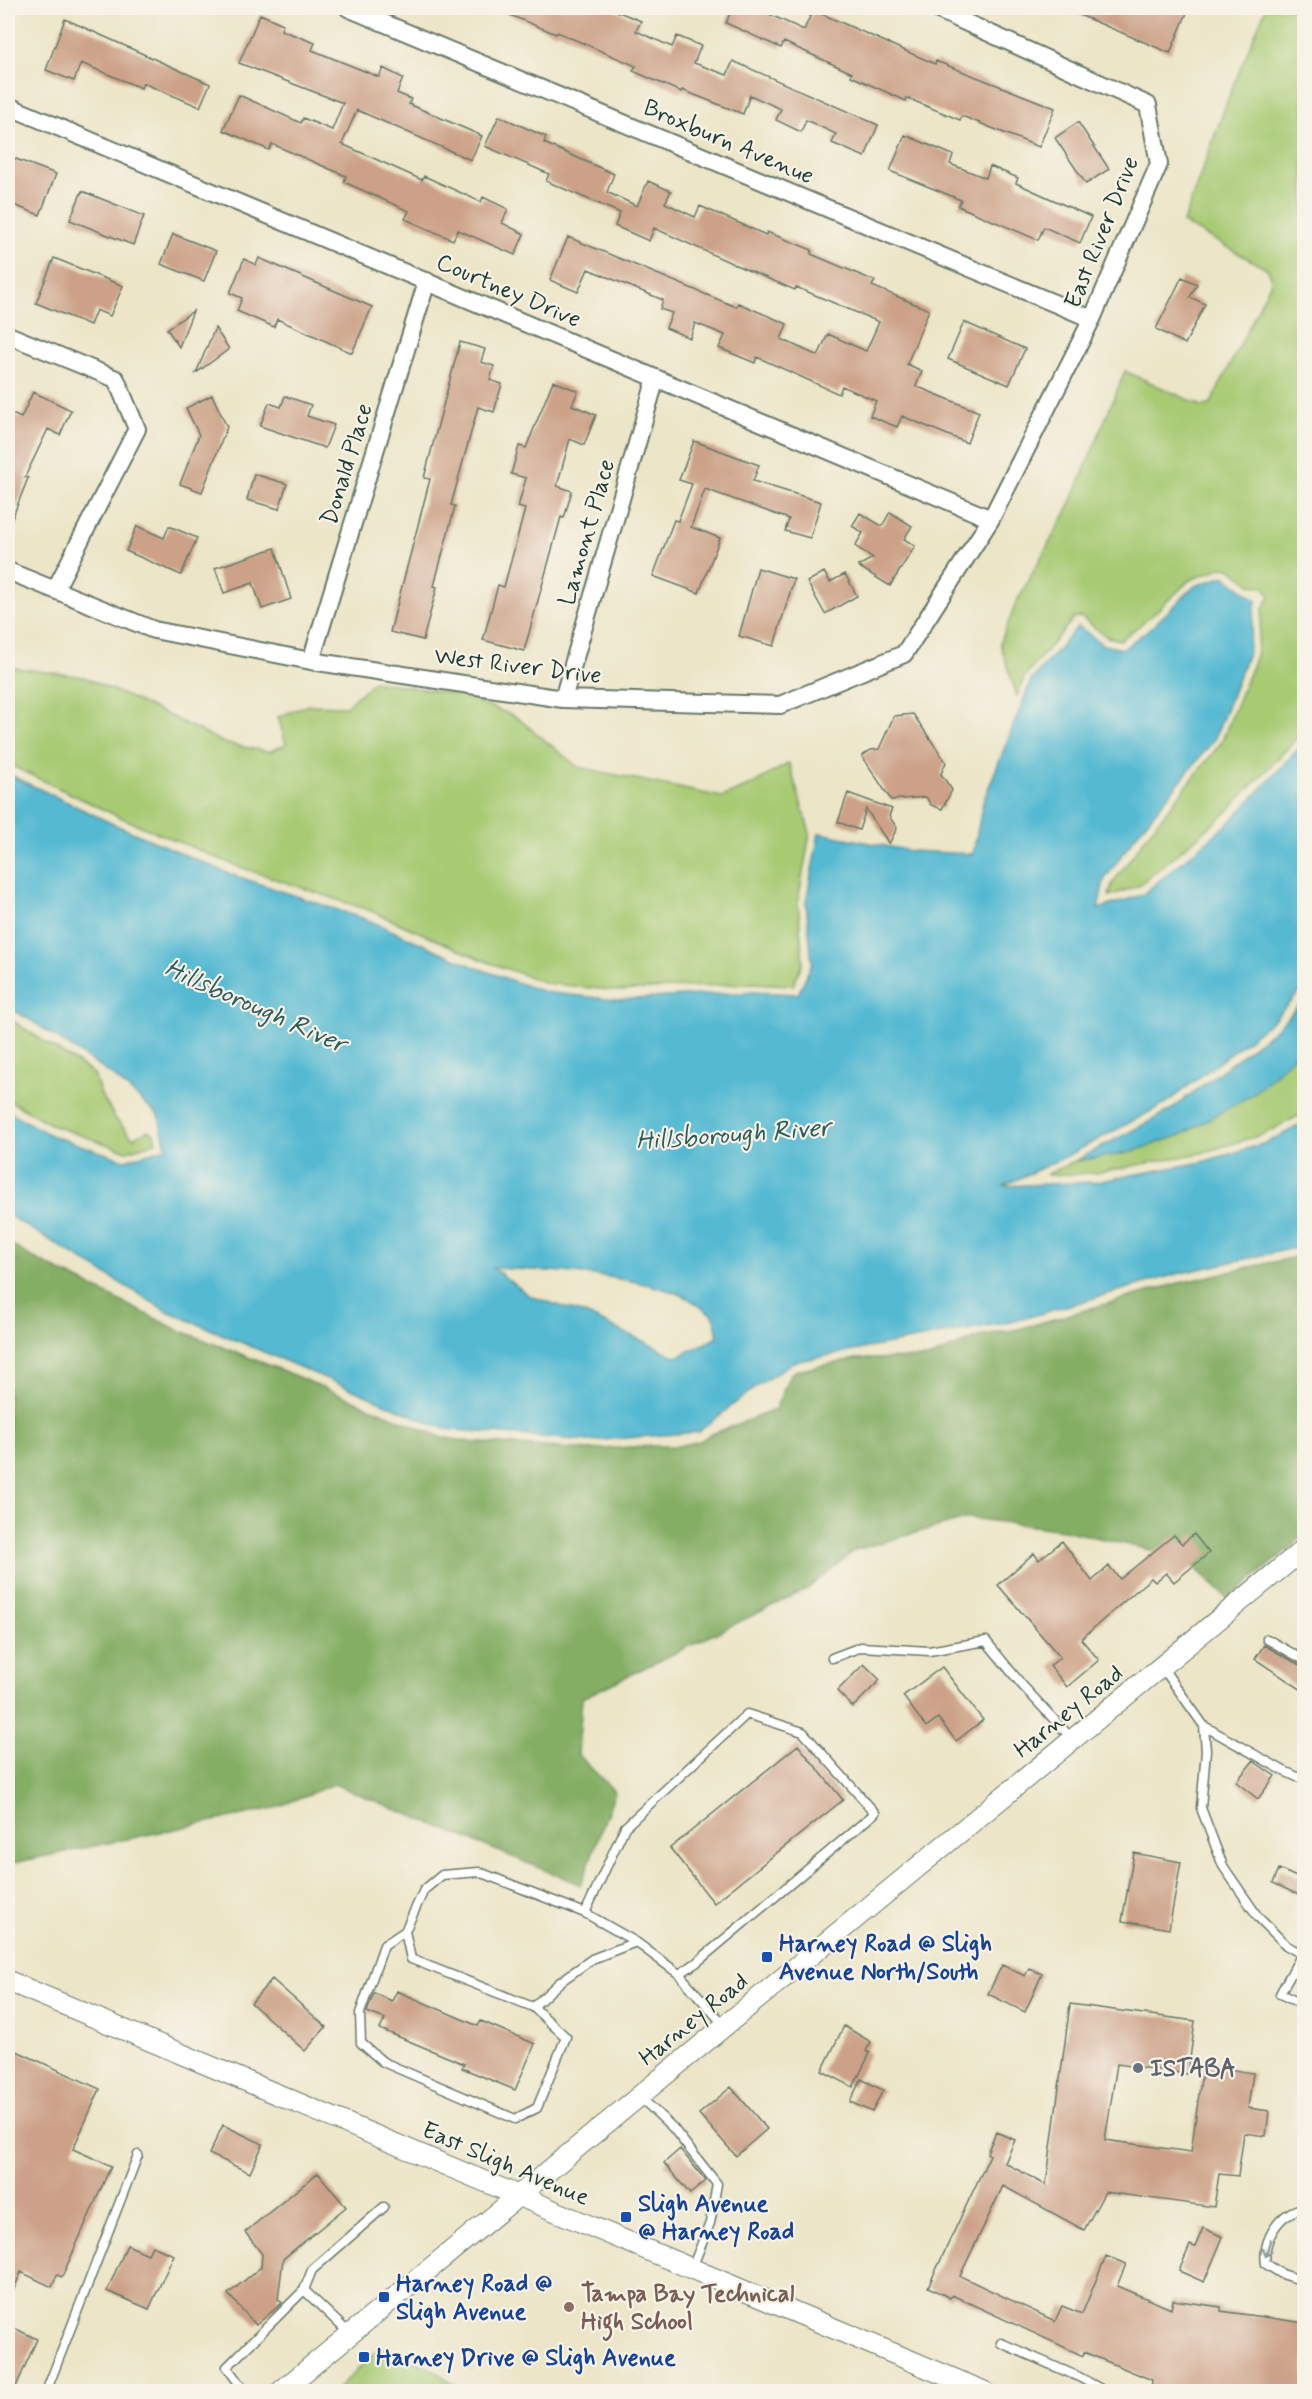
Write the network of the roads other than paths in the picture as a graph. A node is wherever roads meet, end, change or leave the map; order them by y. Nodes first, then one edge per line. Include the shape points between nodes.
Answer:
1 (348, 8) edge
2 (934, 8) edge
3 (973, 8) edge
4 (976, 25) junction
5 (8, 106) edge
6 (428, 281) junction
7 (1092, 320) junction
8 (8, 335) edge
9 (656, 378) junction
10 (991, 519) junction
11 (8, 571) edge
12 (55, 590) junction
13 (311, 661) junction
14 (563, 699) junction
15 (1305, 1549) edge
16 (1267, 1639) dead end
17 (832, 1658) dead end
18 (1305, 1660) edge
19 (1162, 1666) junction
20 (1204, 1726) junction
21 (1073, 1740) junction
22 (1305, 1780) edge
23 (585, 1913) junction
24 (405, 1930) junction
25 (636, 1942) junction
26 (1303, 1952) edge
27 (679, 1974) junction
28 (8, 1981) edge
29 (1305, 2005) edge
30 (533, 2007) junction
31 (725, 2026) junction
32 (639, 2096) junction
33 (138, 2155) dead end
34 (1305, 2177) edge
35 (519, 2196) junction
36 (384, 2207) dead end
37 (1304, 2209) edge
38 (691, 2268) junction
39 (1305, 2281) edge
40 (304, 2290) junction
41 (350, 2334) junction
42 (1001, 2343) dead end
43 (46, 2391) edge
44 (245, 2391) edge
45 (280, 2391) edge
46 (985, 2391) edge
47 (1102, 2391) edge

1 - 7 street, Broxburn Avenue
2 - 4 street, East River Drive
3 - 4 street
4 - 7 street, East River Drive via 1148,105 1159,164
5 - 6 street, Courtney Drive
6 - 9 street, Courtney Drive
6 - 13 street, Donald Place
7 - 10 street, East River Drive
8 - 12 street via 116,379 137,429
9 - 10 street, Courtney Drive
9 - 14 street, Lamont Place
10 - 14 street, West River Drive via 904,654 780,705
11 - 12 street, West River Drive
12 - 13 street, West River Drive via 154,630
13 - 14 street, West River Drive
15 - 19 street, Harney Road
16 - 18 lane
17 - 21 lane via 861,1647 929,1651 986,1641
19 - 20 lane
19 - 21 street, Harney Road
20 - 22 lane
20 - 26 lane via 1201,1808 1223,1866 1258,1917 1287,1946
21 - 31 street, Harney Road
23 - 24 lane via 479,1872 442,1875 424,1890
23 - 25 lane
23 - 27 lane via 625,1827 747,1714 803,1732 875,1813
24 - 30 lane via 411,1959
24 - 30 lane via 384,1946 360,2013 361,2043 383,2062 515,2119 537,2108 566,2037
25 - 27 lane
25 - 30 lane via 592,1959
26 - 29 lane via 1280,1994
27 - 31 lane
28 - 35 street, East Sligh Avenue
31 - 32 street, Harney Road
32 - 35 street, Harney Road
32 - 38 lane via 673,2128 717,2184 710,2223
33 - 43 lane
34 - 37 lane
35 - 38 street, East Sligh Avenue
35 - 41 street, Harney Road
36 - 40 lane via 312,2270
37 -> 39 lane via 1292,2210 1282,2218 1264,2253 1266,2264
38 - 46 street, East Sligh Avenue
40 - 41 lane
40 - 44 lane via 227,2367
41 - 45 street, Harney Road
42 - 47 lane via 1080,2377

